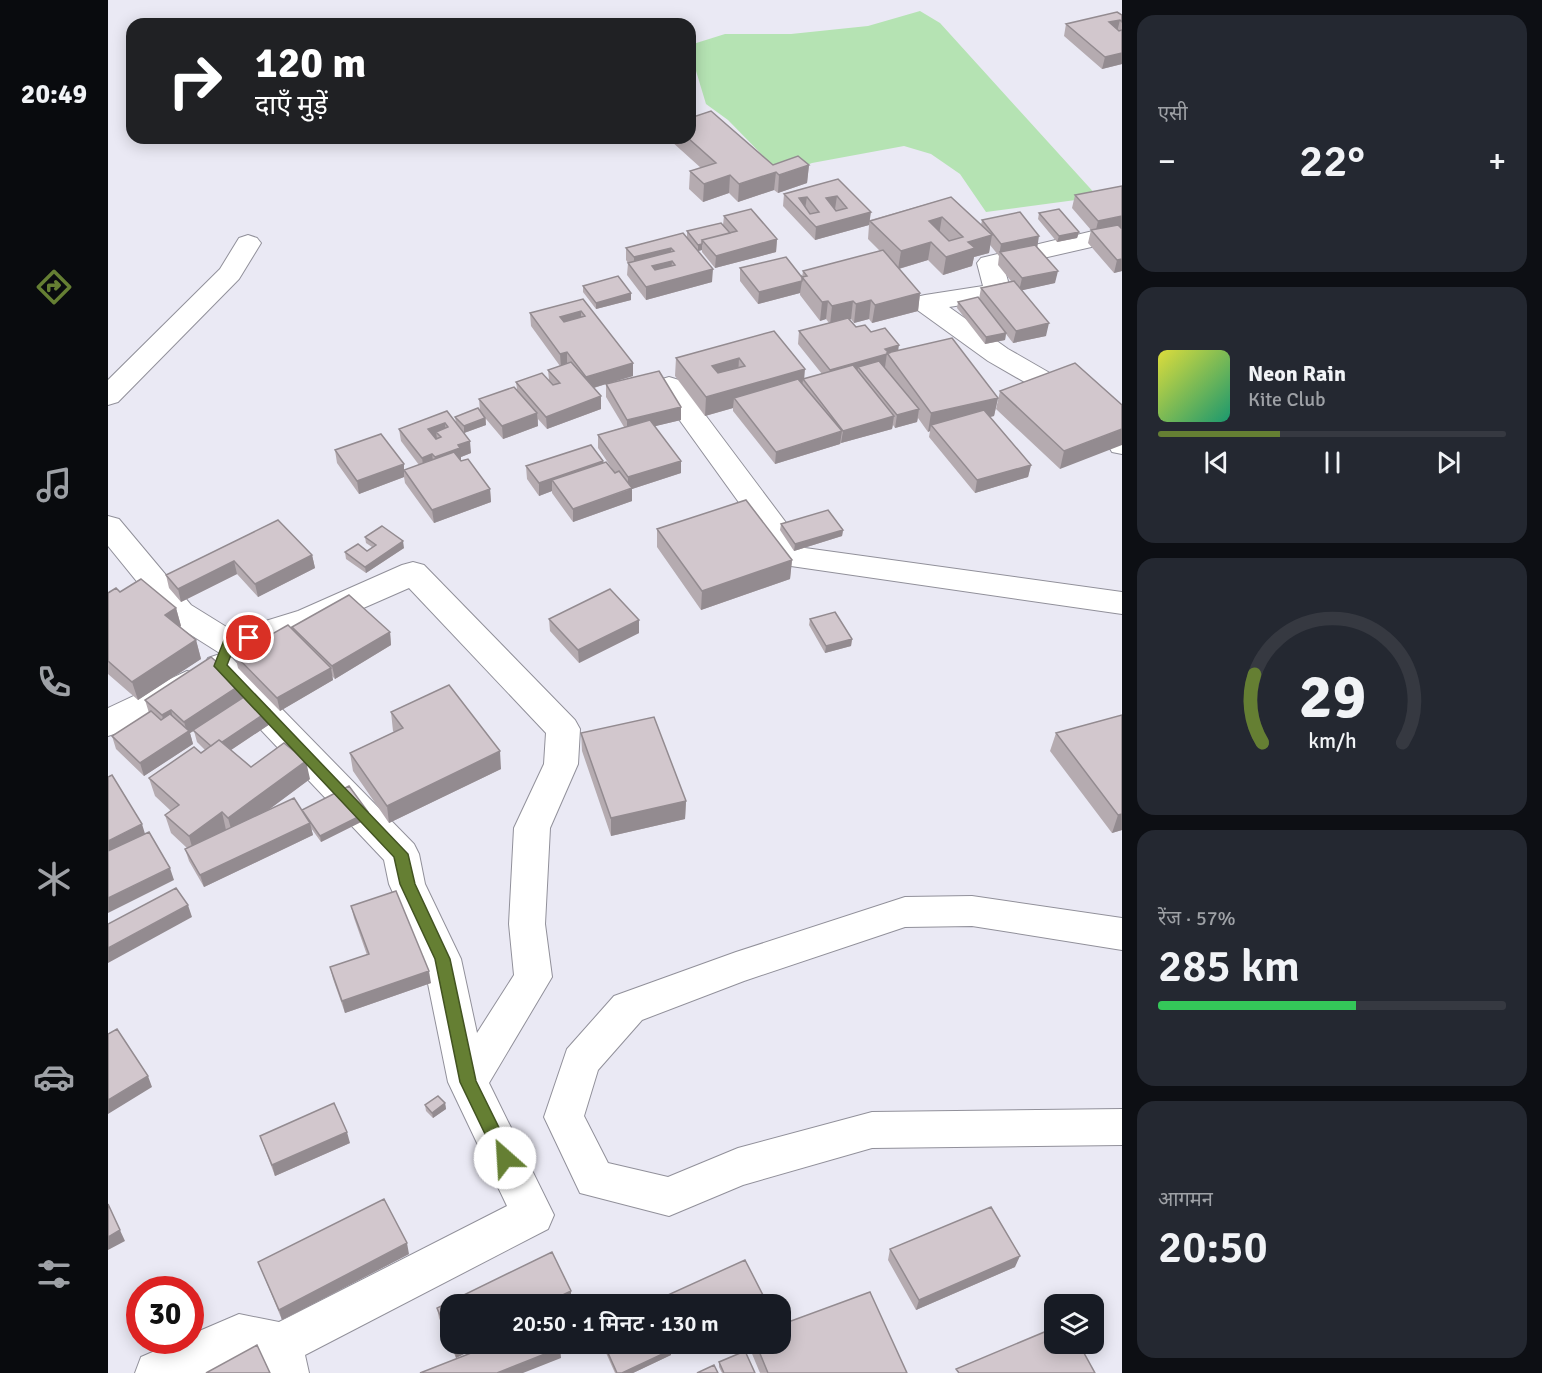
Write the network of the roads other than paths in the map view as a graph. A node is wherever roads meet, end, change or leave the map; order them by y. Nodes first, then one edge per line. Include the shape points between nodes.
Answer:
1 (1122, 232) edge
2 (248, 243) dead end
3 (669, 386) edge
4 (108, 396) edge
5 (1122, 445) edge
6 (108, 526) edge
7 (1122, 603) edge
8 (224, 655) junction
9 (108, 723) edge
10 (1122, 933) edge
11 (468, 1082) junction
12 (1122, 1127) edge
13 (284, 1359) edge
14 (157, 1373) edge

1 - 5 street via 990,263 998,292 926,303 998,355 1104,416
2 - 4 street via 230,273
3 - 7 street via 795,557
6 - 8 street via 180,613
8 - 9 street
8 - 11 street via 401,854 407,884 442,959
8 - 11 street via 413,573 562,729 561,764 532,828 527,924 532,977
10 - 12 street via 972,911 906,912 736,968 628,1008 581,1061 564,1117 595,1179 669,1197 738,1167 872,1130
11 - 13 street via 533,1215
13 - 14 street via 239,1335

